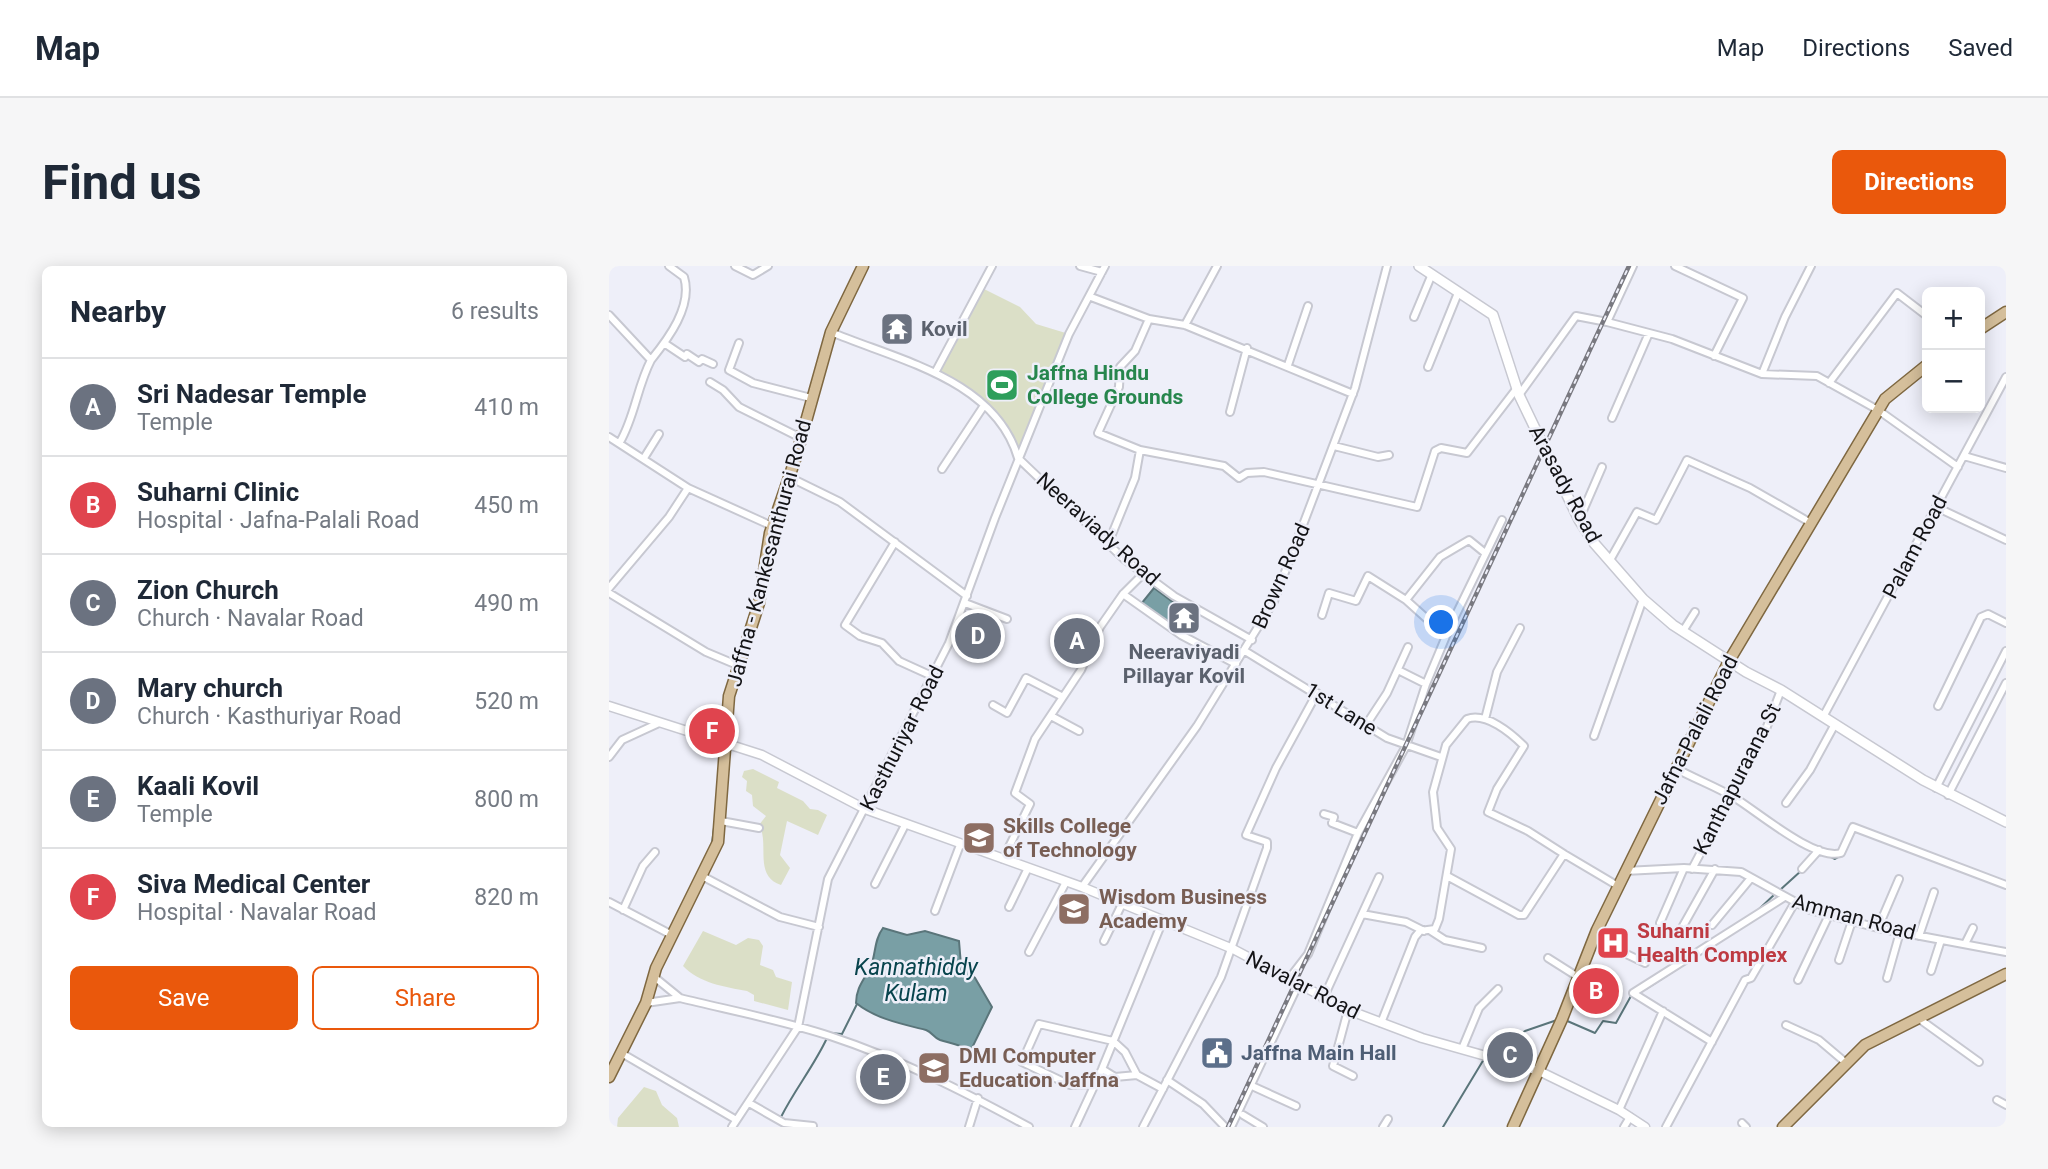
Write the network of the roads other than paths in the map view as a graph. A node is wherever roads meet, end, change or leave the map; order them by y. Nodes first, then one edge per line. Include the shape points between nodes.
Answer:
1 (669, 266) edge
2 (734, 266) edge
3 (768, 266) edge
4 (863, 266) edge
5 (992, 266) edge
6 (1080, 266) edge
7 (1217, 266) edge
8 (1387, 266) edge
9 (1419, 266) edge
10 (1633, 266) edge
11 (1675, 266) edge
12 (1811, 266) edge
13 (1103, 269) edge
14 (1432, 274) junction
15 (1458, 293) junction
16 (1091, 297) junction
17 (1308, 306) dead end
18 (1922, 312) edge
19 (2006, 312) edge
20 (609, 315) edge
21 (1414, 317) dead end
22 (1149, 319) junction
23 (1607, 322) junction
24 (1185, 325) junction
25 (1985, 326) edge
26 (831, 332) junction
27 (1649, 333) junction
28 (664, 342) junction
29 (739, 343) dead end
30 (1247, 348) junction
31 (1714, 356) junction
32 (651, 360) junction
33 (713, 364) dead end
34 (1288, 365) junction
35 (1428, 367) dead end
36 (1922, 369) edge
37 (936, 371) junction
38 (1762, 374) junction
39 (2006, 377) edge
40 (710, 382) dead end
41 (1829, 383) junction
42 (1518, 391) junction
43 (1353, 394) junction
44 (811, 398) junction
45 (983, 407) junction
46 (1878, 410) junction
47 (1230, 412) dead end
48 (1612, 418) dead end
49 (659, 434) dead end
50 (609, 437) edge
51 (801, 438) junction
52 (620, 442) junction
53 (1334, 446) junction
54 (1140, 450) junction
55 (1389, 455) dead end
56 (1964, 456) junction
57 (644, 458) junction
58 (1018, 458) junction
59 (1602, 467) dead end
60 (1958, 467) junction
61 (2006, 468) edge
62 (942, 469) dead end
63 (789, 477) junction
64 (1319, 487) junction
65 (688, 488) junction
66 (1936, 507) junction
67 (1502, 520) dead end
68 (1579, 520) junction
69 (1811, 523) junction
70 (772, 526) junction
71 (2006, 540) edge
72 (895, 542) junction
73 (1108, 544) junction
74 (1485, 553) junction
75 (1610, 560) junction
76 (1144, 573) junction
77 (609, 590) edge
78 (1123, 594) junction
79 (966, 599) junction
80 (1643, 599) junction
81 (1405, 600) junction
82 (1695, 612) dead end
83 (1322, 615) dead end
84 (1007, 619) dead end
85 (2006, 623) edge
86 (1520, 628) dead end
87 (1449, 629) junction
88 (1683, 631) junction
89 (1252, 640) junction
90 (1408, 647) dead end
91 (1245, 651) junction
92 (2006, 651) edge
93 (1729, 661) junction
94 (1236, 664) junction
95 (737, 665) junction
96 (1398, 670) junction
97 (932, 676) junction
98 (2006, 683) edge
99 (1426, 684) junction
100 (1781, 690) junction
101 (1317, 693) junction
102 (1063, 697) junction
103 (993, 705) dead end
104 (609, 706) edge
105 (1938, 706) dead end
106 (1051, 716) junction
107 (1823, 717) junction
108 (1485, 719) junction
109 (659, 723) junction
110 (1835, 724) junction
111 (1366, 725) junction
112 (1079, 731) dead end
113 (1594, 736) dead end
114 (724, 742) junction
115 (1406, 746) junction
116 (609, 757) edge
117 (1441, 757) junction
118 (1675, 768) junction
119 (1936, 788) junction
120 (1948, 794) junction
121 (1732, 796) junction
122 (1786, 803) dead end
123 (865, 809) junction
124 (1324, 814) dead end
125 (721, 821) junction
126 (2006, 822) edge
127 (905, 825) junction
128 (759, 828) dead end
129 (1358, 833) junction
130 (960, 845) junction
131 (1819, 850) junction
132 (655, 852) dead end
133 (1564, 854) junction
134 (1004, 857) junction
135 (1028, 868) junction
136 (1683, 868) junction
137 (1692, 869) junction
138 (1802, 869) dead end
139 (1715, 870) junction
140 (1625, 872) junction
141 (702, 876) junction
142 (1447, 876) junction
143 (1379, 877) dead end
144 (1751, 878) junction
145 (1899, 879) dead end
146 (1066, 882) junction
147 (875, 884) dead end
148 (2006, 885) edge
149 (1618, 886) junction
150 (1082, 887) junction
151 (1934, 892) dead end
152 (1783, 898) junction
153 (609, 902) edge
154 (1122, 904) junction
155 (1794, 904) junction
156 (1009, 907) dead end
157 (623, 910) junction
158 (935, 911) dead end
159 (1362, 914) junction
160 (1829, 915) junction
161 (1163, 920) junction
162 (1852, 921) junction
163 (1660, 923) dead end
164 (1712, 925) dead end
165 (818, 927) junction
166 (1878, 928) junction
167 (1973, 928) dead end
168 (1428, 931) junction
169 (1900, 932) junction
170 (1679, 933) dead end
171 (670, 934) junction
172 (1919, 936) junction
173 (1593, 938) junction
174 (1941, 940) junction
175 (1104, 941) dead end
176 (1965, 944) junction
177 (1482, 948) dead end
178 (1233, 949) junction
179 (1029, 952) dead end
180 (2006, 952) edge
181 (1548, 958) dead end
182 (1839, 960) dead end
183 (1645, 963) dead end
184 (1931, 971) dead end
185 (2006, 974) edge
186 (653, 976) junction
187 (1578, 977) junction
188 (1887, 978) dead end
189 (1288, 980) junction
190 (1798, 981) dead end
191 (1298, 985) junction
192 (1498, 989) dead end
193 (680, 998) junction
194 (1322, 999) junction
195 (646, 1003) junction
196 (1348, 1010) junction
197 (1663, 1011) junction
198 (1916, 1017) junction
199 (1381, 1023) junction
200 (1786, 1025) dead end
201 (798, 1027) junction
202 (1113, 1041) junction
203 (1712, 1042) junction
204 (1462, 1049) junction
205 (623, 1054) junction
206 (1845, 1062) junction
207 (1979, 1062) dead end
208 (1102, 1069) junction
209 (1539, 1072) junction
210 (1137, 1075) junction
211 (1353, 1076) dead end
212 (609, 1077) edge
213 (1167, 1080) junction
214 (1096, 1084) junction
215 (1252, 1086) junction
216 (1163, 1089) junction
217 (978, 1098) junction
218 (1997, 1100) dead end
219 (749, 1103) junction
220 (2006, 1105) edge
221 (1296, 1106) dead end
222 (1619, 1110) junction
223 (1243, 1115) dead end
224 (1630, 1117) junction
225 (733, 1118) dead end
226 (1388, 1119) dead end
227 (1222, 1125) edge
228 (813, 1126) edge
229 (732, 1127) edge
230 (969, 1127) edge
231 (1029, 1127) edge
232 (1075, 1127) edge
233 (1143, 1127) edge
234 (1231, 1127) edge
235 (1263, 1127) edge
236 (1383, 1127) edge
237 (1513, 1127) edge
238 (1624, 1127) edge
239 (1645, 1127) edge
240 (1667, 1127) edge
241 (1783, 1127) edge

1 - 28 street via 684,277 686,294 678,320
2 - 3 street via 753,275
4 - 26 main road, Jaffna - Kankesanthurai Road
5 - 37 street
6 - 13 street
7 - 24 street
8 - 43 street, Brown Road
9 - 14 main road, Arasady Road
10 - 23 street
11 - 31 street via 1743,298
12 - 38 street via 1784,317
13 - 16 street, Kasthuriyar Road
14 - 15 main road, Arasady Road
14 - 21 street
15 - 35 street
15 - 42 main road, Arasady Road via 1498,323
16 - 22 street
16 - 58 street, Kasthuriyar Road via 1069,334
17 - 34 street
18 - 41 street via 1897,293
19 - 25 main road
20 - 32 street
22 - 24 street
22 - 54 street via 1135,351 1120,368 1119,387 1098,433
23 - 27 street
23 - 42 street via 1576,316
24 - 30 street
26 - 37 street
26 - 44 main road, Jaffna - Kankesanthurai Road
27 - 31 street
27 - 48 street
28 - 32 street
28 - 33 street via 685,357
29 - 44 street via 729,370 753,383
30 - 34 street
30 - 47 street
31 - 38 street
32 - 52 street
34 - 43 street
36 - 46 main road, Jafna-Palali Road via 1894,390
37 - 45 street
38 - 41 street via 1817,376
39 - 56 street, Palam Road
40 - 51 street via 739,407
41 - 46 street
42 - 64 street via 1467,453 1435,451 1417,507
42 - 68 main road, Arasady Road
43 - 53 street, Brown Road
44 - 51 main road, Jaffna - Kankesanthurai Road
45 - 58 street via 999,421
45 - 62 street
46 - 60 street
46 - 69 main road, Jafna-Palali Road
49 - 57 street
50 - 52 street
51 - 63 main road, Jaffna - Kankesanthurai Road
52 - 57 street
53 - 55 street via 1378,457
53 - 64 street, Brown Road
54 - 64 street via 1211,461 1239,478 1264,472
54 - 73 street via 1135,478
56 - 60 street, Palam Road
56 - 61 street
57 - 65 street
58 - 73 street, Neeraviady Road
58 - 79 street, Kasthuriyar Road
59 - 68 street
60 - 66 street, Palam Road
63 - 70 main road, Jaffna - Kankesanthurai Road
63 - 72 street via 839,502
64 - 89 street, Brown Road via 1285,578
65 - 70 street
65 - 77 street
66 - 71 street
66 - 107 street, Palam Road
67 - 74 street
68 - 75 main road, Arasady Road
69 - 75 street via 1687,460 1656,520 1637,512
69 - 93 main road, Jafna-Palali Road
70 - 95 main road, Jaffna - Kankesanthurai Road via 759,603
72 - 79 street
72 - 97 street via 845,625 882,643 899,661
73 - 76 street, Neeraviady Road
74 - 81 street via 1469,540 1440,557
74 - 87 street
75 - 80 main road, Arasady Road
76 - 78 street
76 - 89 street, Neeraviady Road via 1174,596
77 - 95 street via 706,652
78 - 94 street via 1181,635
78 - 102 street
79 - 84 street
79 - 97 street, Kasthuriyar Road
80 - 88 main road, Arasady Road
80 - 113 street
81 - 83 street via 1368,576 1356,601 1329,593
81 - 87 street
82 - 88 street
85 - 105 street via 1987,614 1981,617
86 - 108 street via 1497,672
87 - 99 street
88 - 93 main road, Arasady Road
89 - 91 street, Brown Road
90 - 96 street
91 - 94 street, Brown Road
91 - 101 street, 1st Lane
92 - 119 street
93 - 100 main road, Arasady Road
93 - 118 main road, Jafna-Palali Road
94 - 150 street, Brown Road
95 - 114 main road, Jaffna - Kankesanthurai Road
96 - 99 street
96 - 111 street
97 - 123 street, Kasthuriyar Road
98 - 120 street
99 - 115 street
100 - 107 main road, Arasady Road
100 - 121 street, Kanthapuraana St
101 - 111 street, 1st Lane
101 - 178 street via 1246,835 1266,842 1267,848
102 - 103 street via 1027,678 1007,713
102 - 106 street
104 - 109 street, Navalar Road
106 - 112 street
106 - 134 street via 1035,739 1015,793 1030,804
107 - 110 main road, Arasady Road
108 - 117 street via 1467,719
108 - 133 street via 1524,748 1488,812
109 - 114 street, Navalar Road
109 - 116 street via 622,740
110 - 119 main road, Arasady Road
110 - 122 street
111 - 115 street, 1st Lane
114 - 123 street, Navalar Road via 762,755
114 - 125 main road, Jaffna - Kankesanthurai Road
115 - 117 street, 1st Lane
115 - 129 street
117 - 142 street via 1433,792 1437,828 1451,849
118 - 121 street
118 - 140 main road, Jafna-Palali Road
119 - 120 main road, Arasady Road
120 - 126 main road, Arasady Road
121 - 131 street
121 - 137 street, Kanthapuraana St
123 - 127 street, Navalar Road
123 - 165 street, Kasthuriyar Road via 829,875
124 - 129 street
125 - 128 street
125 - 141 main road, Jaffna - Kankesanthurai Road via 718,842
127 - 130 street, Navalar Road
127 - 147 street
129 - 189 street via 1308,954
130 - 134 street, Navalar Road
130 - 158 street
131 - 138 street
131 - 148 street via 1841,853 1853,827
132 - 157 street via 643,866
133 - 142 street via 1524,915
133 - 149 street
134 - 135 street, Navalar Road
135 - 146 street, Navalar Road
135 - 156 street
136 - 137 street, Amman Road
136 - 140 street, Amman Road
136 - 163 street
137 - 139 street, Amman Road
139 - 144 street, Amman Road via 1741,872
139 - 170 street
140 - 149 main road, Jafna-Palali Road
141 - 165 street via 780,916
141 - 171 main road, Jaffna - Kankesanthurai Road
142 - 168 street via 1439,919
143 - 159 street
144 - 152 street, Amman Road
144 - 164 street
145 - 166 street
146 - 150 street, Navalar Road
146 - 179 street
149 - 173 main road, Jafna-Palali Road
150 - 154 street, Navalar Road
151 - 172 street
152 - 155 street, Amman Road
152 - 197 street via 1633,993
153 - 157 street
154 - 161 street, Navalar Road
154 - 175 street
155 - 160 street, Amman Road
155 - 203 street
157 - 171 street
159 - 168 street
159 - 194 street
160 - 162 street, Amman Road
160 - 190 street
161 - 178 street, Navalar Road
161 - 202 street
162 - 166 street, Amman Road
162 - 182 street
165 - 201 street, Kasthuriyar Road
166 - 169 street, Amman Road
167 - 176 street
168 - 177 street
168 - 199 street via 1415,937
169 - 172 street, Amman Road
169 - 188 street
171 - 186 main road, Jaffna - Kankesanthurai Road
172 - 174 street, Amman Road
173 - 183 street
173 - 187 main road, Jafna-Palali Road
174 - 176 street, Amman Road
174 - 184 street
176 - 180 street, Amman Road
178 - 189 street, Navalar Road
178 - 213 street
181 - 187 street
185 - 198 main road
186 - 193 street
186 - 195 main road, Jaffna - Kankesanthurai Road
187 - 209 main road, Jafna-Palali Road
189 - 191 street, Navalar Road
191 - 194 street, Navalar Road
191 - 215 street
192 - 204 street via 1479,1008
193 - 195 street
193 - 201 street
194 - 196 street, Navalar Road
195 - 205 main road, Jaffna - Kankesanthurai Road
196 - 199 street, Navalar Road
196 - 211 street via 1333,1066
197 - 203 street
197 - 222 street
198 - 206 main road via 1865,1045
198 - 207 street
199 - 204 street, Navalar Road
200 - 206 street via 1819,1040
201 - 217 street via 856,1045
201 - 219 street, Kasthuriyar Road
202 - 208 street
202 - 210 street
202 - 214 street via 1039,1024 1022,1062 1070,1085
203 - 240 street
204 - 209 street, Navalar Road
205 - 212 main road, Jaffna - Kankesanthurai Road
205 - 225 street
206 - 241 main road
208 - 210 street via 1115,1077
208 - 214 street
209 - 222 street, Navalar Road
209 - 237 main road, Jafna-Palali Road
210 - 216 street
213 - 216 street
213 - 227 street
214 - 232 street
215 - 221 street
215 - 234 street
216 - 233 street
217 - 230 street
217 - 231 street
218 - 220 street
219 - 228 street via 784,1123
219 - 229 street, Kasthuriyar Road
222 - 224 street, Navalar Road
223 - 235 street
224 - 238 street
224 - 239 street, Navalar Road
226 - 236 street

